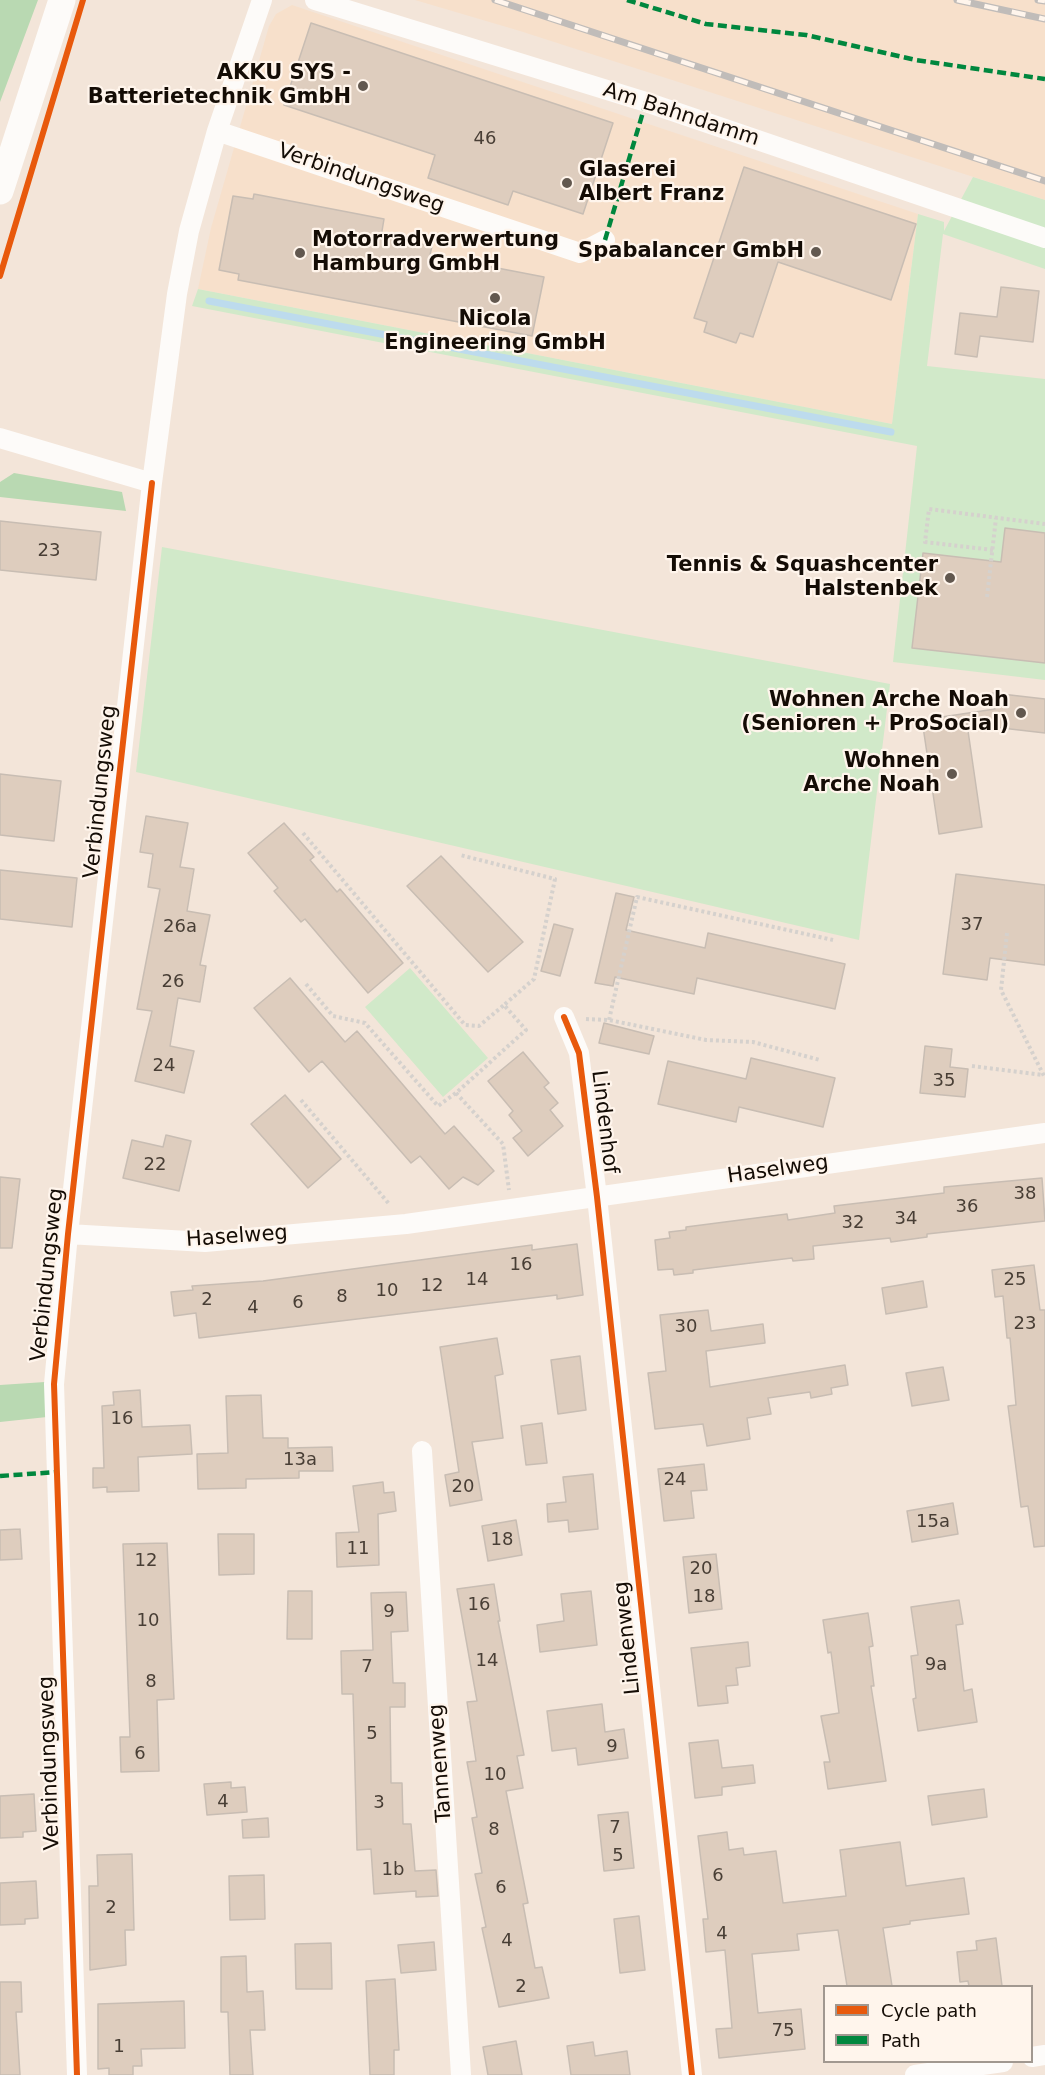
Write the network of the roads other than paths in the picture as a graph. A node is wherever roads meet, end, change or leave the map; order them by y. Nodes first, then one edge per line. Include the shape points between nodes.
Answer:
1 (62, 0) edge
2 (262, 0) edge
3 (315, 0) edge
4 (217, 131) junction
5 (0, 191) edge
6 (1045, 238) edge
7 (604, 240) dead end
8 (0, 438) edge
9 (152, 483) junction
10 (564, 1017) road end
11 (1045, 1132) edge
12 (597, 1197) junction
13 (68, 1234) junction
14 (422, 1451) dead end
15 (996, 2063) edge
16 (969, 2071) edge
17 (77, 2075) edge
18 (461, 2075) edge
19 (692, 2075) edge
20 (915, 2075) edge

1 - 5 street
2 - 4 street, Verbindungsweg
3 - 6 street, Am Bahndamm via 646,102
4 - 7 street, Verbindungsweg via 580,253
4 - 9 street, Verbindungsweg via 185,252
8 - 9 street
9 - 13 street, Verbindungsweg
10 - 12 street, Lindenhof via 579,1053
11 - 12 street, Haselweg
12 - 13 street, Haselweg via 406,1224 205,1242
12 - 19 street, Lindenweg
13 - 17 street, Verbindungsweg via 54,1384
14 - 18 street, Tannenweg
15 - 16 street
16 - 20 street

